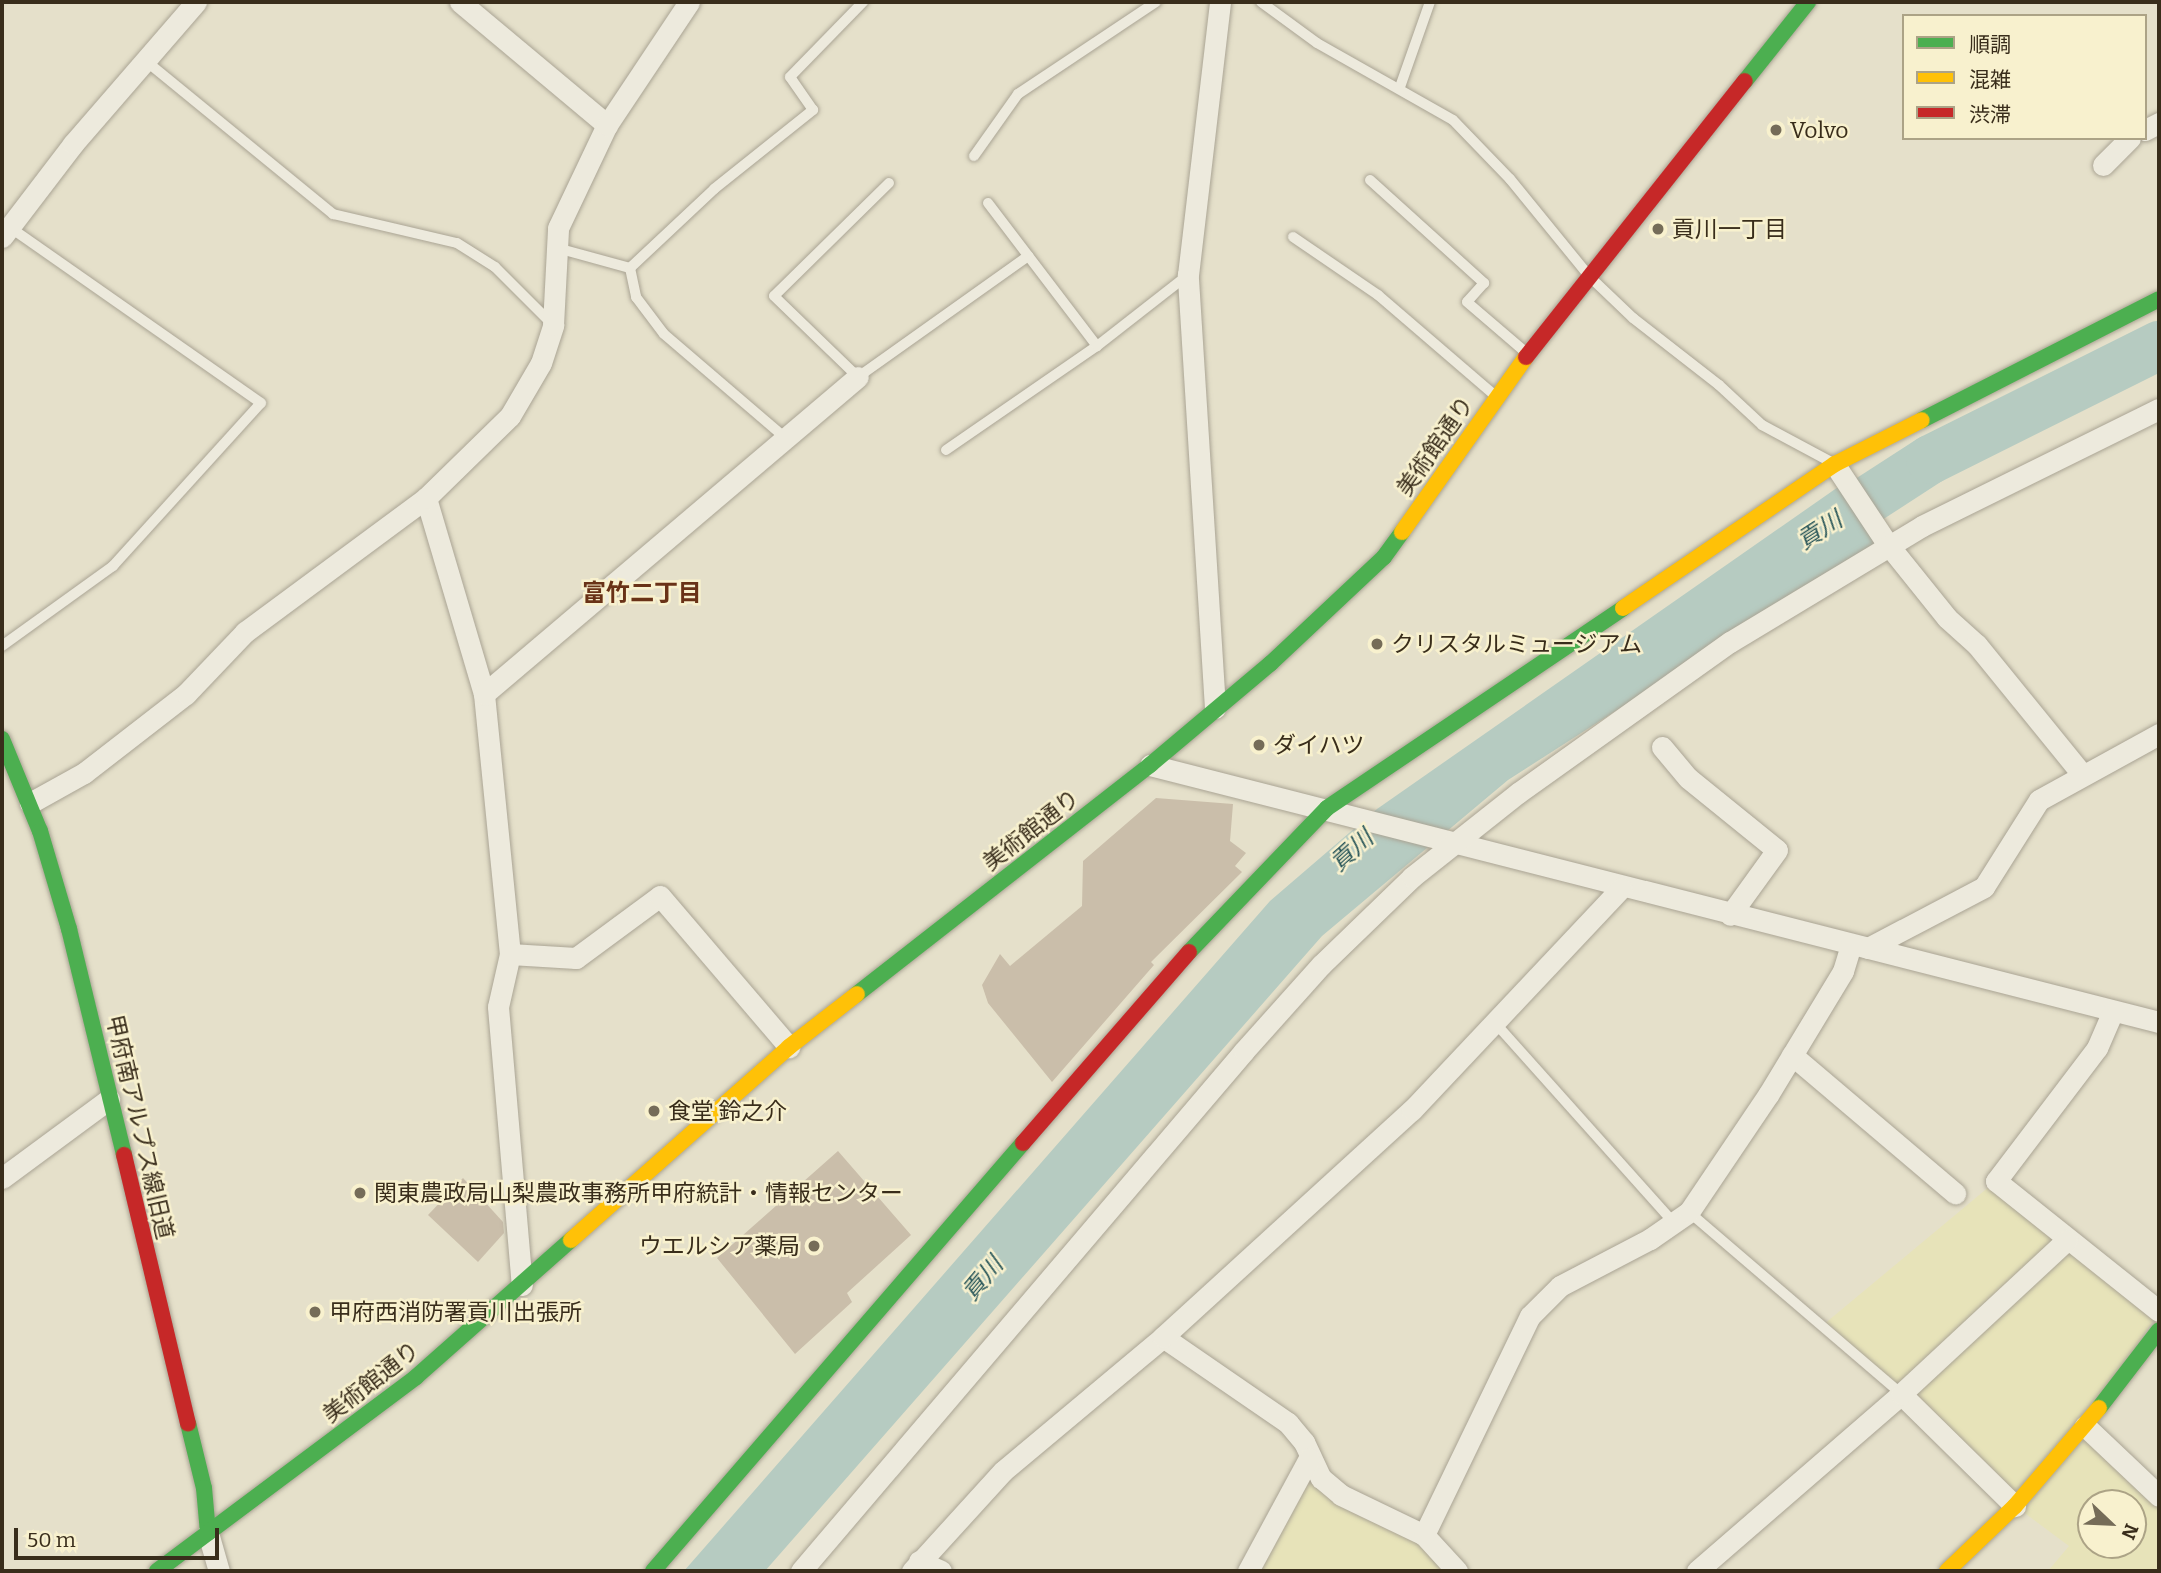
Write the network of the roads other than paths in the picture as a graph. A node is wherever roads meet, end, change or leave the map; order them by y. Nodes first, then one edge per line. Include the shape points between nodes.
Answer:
1 (196, 2) edge
2 (460, 2) edge
3 (689, 2) edge
4 (863, 2) edge
5 (1156, 2) edge
6 (1220, 2) edge
7 (1261, 2) edge
8 (1430, 2) edge
9 (1808, 2) edge
10 (146, 61) junction
11 (1400, 87) junction
12 (607, 125) junction
13 (2128, 140) edge
14 (974, 156) dead end
15 (2103, 165) dead end
16 (1370, 180) dead end
17 (889, 183) dead end
18 (988, 203) dead end
19 (6, 232) edge
20 (1293, 237) dead end
21 (557, 247) junction
22 (1028, 256) junction
23 (630, 268) junction
24 (1188, 275) junction
25 (1590, 276) junction
26 (2159, 299) edge
27 (553, 325) junction
28 (1097, 346) junction
29 (1528, 354) junction
30 (858, 377) junction
31 (1497, 397) junction
32 (2159, 409) edge
33 (784, 437) junction
34 (946, 450) dead end
35 (1837, 468) junction
36 (426, 498) junction
37 (1888, 544) junction
38 (2, 646) edge
39 (484, 694) junction
40 (1215, 708) junction
41 (2159, 734) edge
42 (2, 739) edge
43 (1662, 747) dead end
44 (1150, 765) junction
45 (2082, 774) junction
46 (30, 803) junction
47 (1327, 808) junction
48 (1451, 843) junction
49 (1621, 888) junction
50 (1730, 915) junction
51 (1860, 946) junction
52 (510, 954) junction
53 (2113, 1011) junction
54 (2159, 1022) edge
55 (1497, 1025) junction
56 (789, 1047) junction
57 (1792, 1055) junction
58 (109, 1099) junction
59 (2, 1178) edge
60 (1955, 1193) dead end
61 (1681, 1217) junction
62 (2067, 1240) junction
63 (522, 1286) junction
64 (2159, 1311) edge
65 (2159, 1330) edge
66 (1163, 1337) junction
67 (1901, 1394) junction
68 (2085, 1426) junction
69 (1309, 1458) junction
70 (2159, 1496) edge
71 (2015, 1506) junction
72 (208, 1533) junction
73 (1424, 1535) junction
74 (916, 1566) edge
75 (158, 1571) edge
76 (219, 1571) edge
77 (653, 1571) edge
78 (801, 1571) edge
79 (941, 1571) edge
80 (1248, 1571) edge
81 (1457, 1571) edge
82 (1697, 1571) edge
83 (1947, 1571) edge

1 - 10 street
2 - 12 street
3 - 12 street
4 - 23 lane via 790,77 813,110 714,189
5 - 14 lane via 1018,94
6 - 24 street
7 - 11 lane via 1317,43
8 - 11 lane
9 - 25 main road, 美術館通り
10 - 19 street via 73,144
10 - 27 lane via 333,214 457,243 495,267
11 - 25 lane via 1453,120
12 - 21 street via 558,228
13 - 15 street
16 - 29 lane via 1484,283 1467,302
17 - 30 lane via 774,296
18 - 22 lane
19 - 38 lane via 261,403 113,566
20 - 31 lane via 1378,295
21 - 23 lane
21 - 27 street
22 - 28 lane
22 - 30 lane
23 - 33 lane via 636,297 664,334
24 - 28 lane
24 - 40 street
25 - 29 main road, 美術館通り
25 - 35 lane via 1762,425
26 - 35 main road
27 - 36 street via 541,363 510,416
28 - 34 lane
29 - 31 main road, 美術館通り
30 - 33 street
31 - 40 main road, 美術館通り via 1384,557 1277,658
32 - 37 street
33 - 39 street
35 - 37 street
35 - 47 main road
36 - 39 street
36 - 46 street via 245,632 186,694 84,773
37 - 45 street via 1947,618 1977,645 2063,746
37 - 48 street via 1730,642
39 - 52 street
40 - 44 main road, 美術館通り
41 - 45 street
42 - 46 main road, 甲府南アルプス線旧道
43 - 50 street via 1688,778 1777,850
44 - 47 street
44 - 56 main road, 美術館通り
45 - 51 street via 2039,800 1984,887
46 - 58 main road, 甲府南アルプス線旧道 via 69,929
47 - 48 street
47 - 77 main road via 1184,957
48 - 49 street
48 - 78 street via 1321,965 1252,1041
49 - 50 street
49 - 55 street
50 - 51 street
51 - 53 street
51 - 57 street
52 - 56 street via 576,958 660,896
52 - 63 street via 498,1007
53 - 54 street
53 - 62 street via 2097,1048 1996,1181
55 - 61 lane
55 - 66 street via 1412,1110
56 - 63 main road, 美術館通り
57 - 60 street
57 - 61 street
58 - 59 street
58 - 72 main road, 甲府南アルプス線旧道 via 192,1439
61 - 67 lane
61 - 73 street via 1560,1286 1530,1317
62 - 64 street
62 - 67 street
63 - 72 main road, 美術館通り via 377,1408
65 - 68 main road
66 - 69 street via 1288,1423 1304,1442
66 - 74 street via 1003,1471
67 - 71 street
67 - 82 street
68 - 70 street
68 - 71 main road
69 - 73 street via 1321,1478 1341,1495
69 - 80 street
71 - 83 main road
72 - 75 main road, 美術館通り
72 - 76 street
73 - 81 street
74 - 79 street

